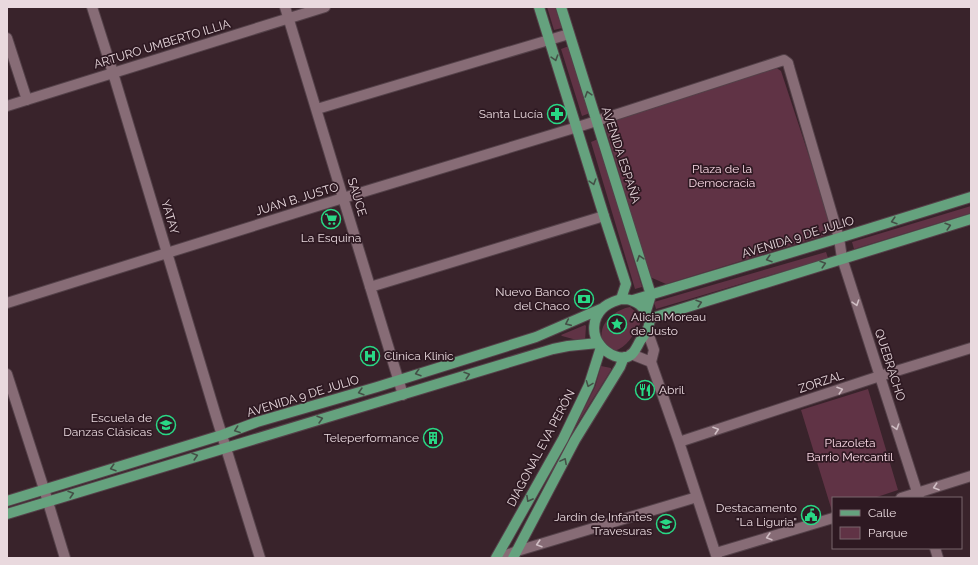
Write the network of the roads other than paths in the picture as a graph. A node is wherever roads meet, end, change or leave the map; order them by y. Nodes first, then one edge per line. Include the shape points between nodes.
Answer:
1 (92, 7) edge
2 (285, 7) edge
3 (325, 7) edge
4 (540, 7) edge
5 (561, 7) edge
6 (289, 18) junction
7 (569, 34) junction
8 (7, 38) edge
9 (550, 41) junction
10 (113, 73) junction
11 (27, 100) junction
12 (7, 106) edge
13 (317, 109) junction
14 (596, 120) junction
15 (576, 127) junction
16 (971, 197) edge
17 (344, 198) junction
18 (604, 216) junction
19 (971, 219) edge
20 (839, 238) junction
21 (167, 253) junction
22 (842, 258) junction
23 (370, 287) junction
24 (651, 295) junction
25 (621, 299) junction
26 (633, 300) junction
27 (7, 303) edge
28 (603, 308) junction
29 (647, 315) junction
30 (647, 330) junction
31 (599, 345) junction
32 (971, 348) edge
33 (628, 356) junction
34 (651, 362) junction
35 (7, 374) edge
36 (880, 376) junction
37 (398, 380) junction
38 (403, 395) junction
39 (222, 435) junction
40 (679, 442) junction
41 (226, 447) junction
42 (971, 476) edge
43 (44, 489) junction
44 (919, 496) edge
45 (697, 497) junction
46 (7, 501) edge
47 (48, 501) junction
48 (7, 514) edge
49 (832, 518) edge
50 (515, 555) edge
51 (716, 555) edge
52 (64, 558) edge
53 (260, 558) edge
54 (498, 558) edge

1 - 10 street, YATAY
2 - 6 street, SAUCE
3 - 6 street, ARTURO UMBERTO ILLIA
4 - 9 main road
5 - 7 main road, AVENIDA ESPAÑA
6 - 10 street, ARTURO UMBERTO ILLIA
6 - 13 street, SAUCE
7 - 9 street
14 -> 7 main road, AVENIDA ESPAÑA
8 - 11 street
9 - 13 street
9 -> 15 main road
10 - 11 street, ARTURO UMBERTO ILLIA
10 - 21 street, YATAY
11 - 12 street, ARTURO UMBERTO ILLIA
13 - 17 street, SAUCE
14 - 15 street, JUAN B. JUSTO
14 - 20 street, JUAN B. JUSTO via 784,60 788,63
24 -> 14 main road, AVENIDA ESPAÑA
15 - 17 street, JUAN B. JUSTO
15 -> 18 main road
16 -> 20 main road, AVENIDA 9 DE JULIO
17 - 21 street, JUAN B. JUSTO
17 - 23 street, SAUCE
18 - 23 street
18 - 25 main road via 626,284
22 -> 19 main road
20 - 22 street, QUEBRACHO
20 -> 24 main road, AVENIDA 9 DE JULIO
21 - 27 street, JUAN B. JUSTO
21 - 39 street, YATAY
29 -> 22 main road
22 -> 36 street, QUEBRACHO
23 - 37 street, SAUCE
24 - 26 main road, AVENIDA 9 DE JULIO
24 - 29 main road
25 - 26 main road
25 - 28 main road
26 - 29 main road
28 - 31 main road via 594,324
28 -> 37 main road, AVENIDA 9 DE JULIO via 536,337
29 - 30 main road via 650,324
30 - 33 main road
30 - 34 street via 654,350
31 - 33 main road via 613,355
38 -> 31 main road via 553,349
31 -> 54 main road, DIAGONAL EVA PERÓN via 589,385 563,439
32 - 36 street, ZORZAL
33 - 34 street
50 -> 33 main road via 575,440 600,396
34 - 40 street
35 - 43 street
40 -> 36 street, ZORZAL
36 -> 44 street, QUEBRACHO
37 - 38 street, SAUCE
37 -> 39 main road, AVENIDA 9 DE JULIO
41 -> 38 main road
39 - 41 street, YATAY
39 -> 43 main road, AVENIDA 9 DE JULIO
40 - 45 street
47 -> 41 main road
41 - 53 street, YATAY
42 -> 44 street
43 - 46 main road, AVENIDA 9 DE JULIO
43 - 47 street
45 -> 50 street
45 - 51 street
47 - 48 main road
47 - 52 street
49 -> 51 street
50 - 54 street

